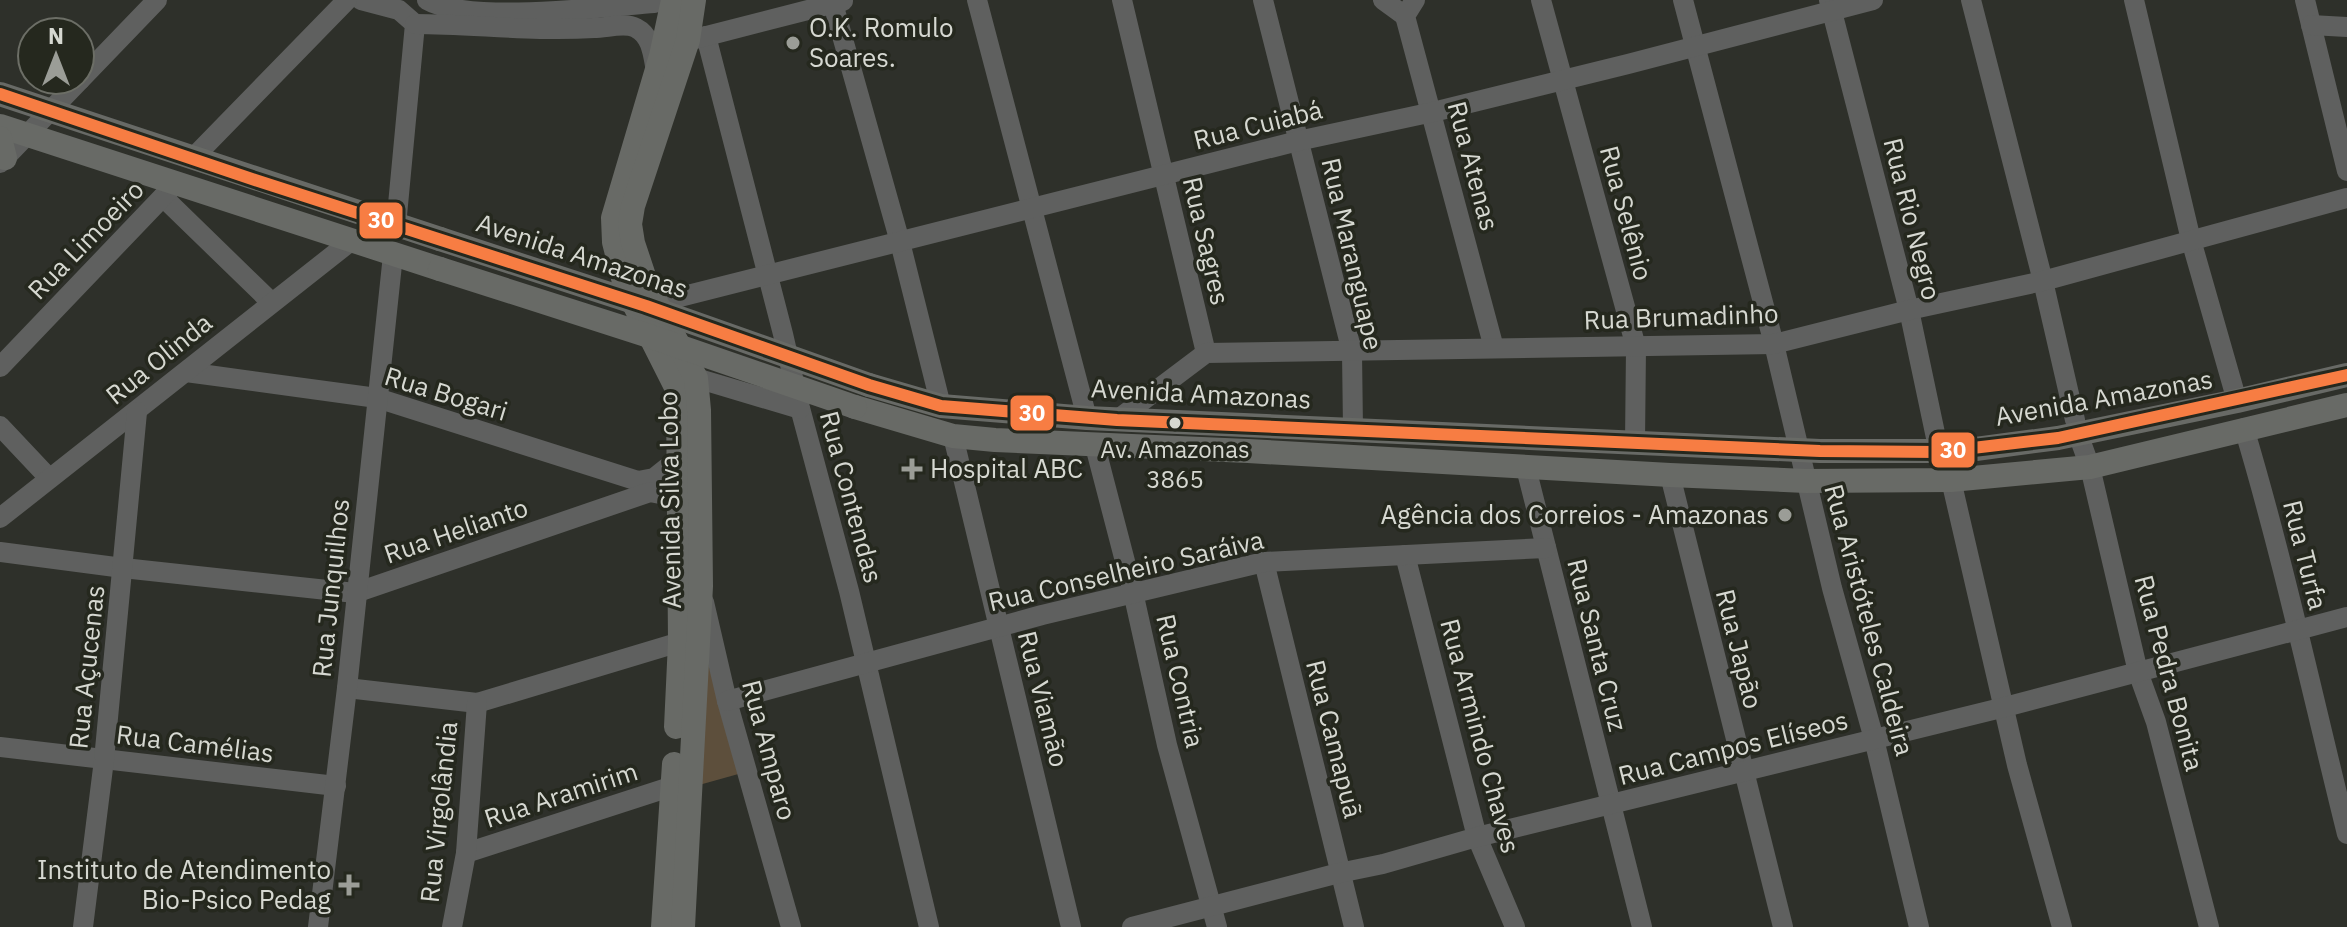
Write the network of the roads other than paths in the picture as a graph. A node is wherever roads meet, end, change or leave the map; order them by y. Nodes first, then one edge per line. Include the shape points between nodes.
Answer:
1 (157, 0) edge
2 (347, 0) edge
3 (361, 0) edge
4 (427, 0) edge
5 (661, 0) edge
6 (673, 0) edge
7 (694, 0) edge
8 (977, 0) edge
9 (1122, 0) edge
10 (1263, 0) edge
11 (1383, 0) edge
12 (1541, 0) edge
13 (1683, 0) edge
14 (1873, 0) edge
15 (1971, 0) edge
16 (2134, 0) edge
17 (2305, 0) edge
18 (837, 1) edge
19 (403, 5) edge
20 (1830, 5) edge
21 (1410, 8) edge
22 (524, 12) junction
23 (415, 24) junction
24 (2311, 25) junction
25 (2347, 27) edge
26 (591, 29) junction
27 (697, 38) junction
28 (1694, 48) junction
29 (96, 63) edge
30 (658, 64) junction
31 (1562, 81) junction
32 (0, 94) edge
33 (65, 96) edge
34 (51, 110) junction
35 (1433, 112) junction
36 (0, 126) edge
37 (28, 134) junction
38 (1298, 141) junction
39 (2, 153) edge
40 (193, 158) junction
41 (2347, 171) edge
42 (1164, 176) junction
43 (170, 190) junction
44 (2347, 198) edge
45 (1032, 209) junction
46 (396, 226) junction
47 (2191, 240) junction
48 (351, 241) junction
49 (900, 242) junction
50 (393, 255) junction
51 (767, 276) junction
52 (2043, 281) junction
53 (271, 302) junction
54 (656, 303) junction
55 (1909, 310) junction
56 (1774, 344) junction
57 (1636, 347) junction
58 (1494, 348) junction
59 (1352, 352) junction
60 (1206, 353) junction
61 (0, 367) edge
62 (186, 372) junction
63 (2347, 375) edge
64 (696, 378) junction
65 (377, 398) junction
66 (2237, 401) junction
67 (2347, 405) edge
68 (941, 406) junction
69 (800, 409) junction
70 (137, 412) junction
71 (1087, 418) junction
72 (1117, 420) junction
73 (0, 426) edge
74 (2076, 427) junction
75 (2244, 428) junction
76 (1353, 429) junction
77 (953, 436) junction
78 (1635, 442) junction
79 (1095, 446) junction
80 (1798, 450) junction
81 (1939, 452) junction
82 (679, 458) junction
83 (2090, 467) junction
84 (1526, 468) junction
85 (616, 474) junction
86 (1670, 475) junction
87 (49, 478) junction
88 (1951, 480) junction
89 (1806, 481) junction
90 (613, 505) junction
91 (680, 510) junction
92 (0, 518) edge
93 (1546, 548) junction
94 (0, 552) edge
95 (1405, 555) junction
96 (1264, 562) junction
97 (123, 568) junction
98 (701, 586) junction
99 (1133, 592) junction
100 (355, 593) junction
101 (2347, 617) edge
102 (997, 626) junction
103 (2296, 631) junction
104 (689, 646) junction
105 (867, 662) junction
106 (2138, 672) junction
107 (347, 688) junction
108 (727, 701) junction
109 (477, 703) junction
110 (2005, 707) junction
111 (1874, 739) junction
112 (0, 747) edge
113 (104, 760) junction
114 (1743, 774) junction
115 (336, 786) junction
116 (673, 786) junction
117 (1611, 805) junction
118 (2347, 834) edge
119 (1477, 837) junction
120 (466, 853) junction
121 (1339, 873) junction
122 (1214, 917) edge
123 (83, 927) edge
124 (318, 927) edge
125 (452, 927) edge
126 (663, 927) edge
127 (683, 927) edge
128 (791, 927) edge
129 (929, 927) edge
130 (1071, 927) edge
131 (1132, 927) edge
132 (1354, 927) edge
133 (1515, 927) edge
134 (1642, 927) edge
135 (1783, 927) edge
136 (1919, 927) edge
137 (2062, 927) edge
138 (2209, 927) edge

1 - 29 street
2 - 40 street
3 - 19 street
4 - 22 street via 464,10
5 - 22 street
6 - 30 main road, Avenida Silva Lobo
7 - 27 main road, Avenida Silva Lobo
8 - 45 street
9 - 42 street, Rua Sagres
10 - 38 street, Rua Maranguape
11 - 21 street
12 - 31 street, Rua Selênio
13 - 28 street, Rua Aristóteles Caldeira
14 - 20 street, Rua Cuiabá
15 - 52 street, Rua Pedra Bonita
16 - 47 street
17 - 24 street
18 - 27 street
18 - 49 street
19 - 23 street
20 - 28 street, Rua Cuiabá
20 - 55 street, Rua Rio Negro
21 - 35 street, Rua Atenas
22 - 26 street
23 - 26 street
23 - 46 street
24 - 25 street
24 - 41 street
26 - 30 street via 635,27 644,33
27 - 30 street via 670,47
27 - 51 street, Rua Contendas
27 - 54 main road, Avenida Silva Lobo via 630,224
28 - 31 street, Rua Cuiabá
28 - 56 street, Rua Aristóteles Caldeira
30 - 82 main road, Avenida Silva Lobo via 618,197 614,242 625,286 678,391
31 - 35 street, Rua Cuiabá
31 - 57 street, Rua Selênio
32 - 34 main road, Avenida Amazonas
33 - 34 street
34 - 37 street
34 - 40 main road, Avenida Amazonas
35 - 38 street, Rua Cuiabá
35 - 58 street, Rua Atenas
36 - 37 main road
37 - 39 street
37 - 43 main road
38 - 42 street, Rua Cuiabá
38 - 59 street, Rua Maranguape
40 - 46 main road, Avenida Amazonas
42 - 45 street, Rua Cuiabá
42 - 60 street, Rua Sagres
43 - 48 main road
43 - 53 street
43 - 61 street, Rua Limoeiro
44 - 47 street, Rua Brumadinho
45 - 49 street, Rua Cuiabá
45 - 71 street
46 - 68 main road, Avenida Amazonas, bridge
47 - 52 street, Rua Brumadinho
47 - 66 street
48 - 50 main road
48 - 53 street, Rua Olinda
49 - 51 street, Rua Cuiabá
49 - 68 street
50 - 65 street, Rua Junquilhos
50 - 77 main road, bridge
51 - 54 street, Rua Cuiabá
51 - 69 street, Rua Contendas
52 - 55 street, Rua Brumadinho
52 - 74 street, Rua Pedra Bonita
53 - 62 street, Rua Olinda
54 - 64 main road, Avenida Silva Lobo
55 - 56 street, Rua Brumadinho
55 - 81 street, Rua Rio Negro
56 - 57 street, Rua Brumadinho
56 - 80 street, Rua Aristóteles Caldeira
57 - 58 street, Rua Brumadinho
57 - 78 street, Rua Selênio
58 - 59 street, Rua Brumadinho
59 - 60 street, Rua Brumadinho
59 - 76 street, Rua Maranguape
60 - 72 street
62 - 65 street, Rua Bogari
62 - 70 street, Rua Olinda
63 - 66 main road, Avenida Amazonas
64 - 69 street
64 - 98 main road, Avenida Silva Lobo
65 - 85 street, Rua Bogari
65 - 100 street, Rua Junquilhos
66 - 74 main road, Avenida Amazonas
67 - 75 main road
68 - 71 main road, Avenida Amazonas
69 - 105 street, Rua Contendas
70 - 87 street, Rua Olinda
70 - 97 street, Rua Açucenas
71 - 72 main road, Avenida Amazonas
72 - 76 main road, Avenida Amazonas
73 - 87 street
74 - 81 main road, Avenida Amazonas
74 - 83 street, Rua Pedra Bonita
75 - 83 main road
75 - 103 street, Rua Turfa
76 - 78 main road, Avenida Amazonas
77 - 79 main road
77 - 102 street, Rua Viamão
78 - 80 main road, Avenida Amazonas
79 - 84 main road
79 - 99 street, Rua Contria
80 - 81 main road, Avenida Amazonas
80 - 89 street, Rua Aristóteles Caldeira
82 - 85 street, Rua Bogari via 654,478 638,481
82 - 91 main road, Avenida Silva Lobo
83 - 88 main road
83 - 106 street, Rua Pedra Bonita
84 - 86 main road
84 - 93 street, Rua Santa Cruz
85 - 90 street
86 - 89 main road
86 - 114 street, Rua Japão
87 - 92 street, Rua Olinda
88 - 89 main road
88 - 110 street
89 - 111 street, Rua Aristóteles Caldeira
90 - 91 street, Rua Helianto via 650,492 665,495
90 - 100 street, Rua Helianto
91 - 104 main road, Avenida Silva Lobo
93 - 95 street, Rua Conselheiro Saráiva
93 - 117 street, Rua Santa Cruz
94 - 97 street, Rua Helianto
95 - 96 street, Rua Conselheiro Saráiva
95 - 119 street, Rua Armindo Chaves
96 - 99 street, Rua Conselheiro Saráiva
96 - 121 street, Rua Camapuã
97 - 100 street, Rua Helianto
97 - 113 street, Rua Açucenas
98 - 104 main road, Avenida Silva Lobo
98 - 108 street, Rua Amparo
99 - 102 street, Rua Conselheiro Saráiva
99 - 122 street, Rua Contria via 1167,745
100 - 107 street, Rua Junquilhos
101 - 103 street, Rua Campos Elíseos
102 - 105 street, Rua Conselheiro Saráiva
102 - 130 street, Rua Viamão
103 - 106 street, Rua Campos Elíseos
103 - 118 street, Rua Turfa
104 - 109 street
104 - 116 main road, Avenida Silva Lobo
104 - 127 main road, Avenida Silva Lobo via 693,707
105 - 108 street, Rua Conselheiro Saráiva
105 - 129 street, Rua Contendas
106 - 110 street, Rua Campos Elíseos
106 - 138 street, Rua Pedra Bonita
107 - 109 street
107 - 115 street, Rua Junquilhos
108 - 128 street, Rua Amparo
109 - 120 street, Rua Virgolândia
110 - 111 street, Rua Campos Elíseos
110 - 137 street
111 - 114 street, Rua Campos Elíseos
111 - 136 street, Rua Aristóteles Caldeira
112 - 113 street, Rua Camélias
113 - 115 street, Rua Camélias
113 - 123 street, Rua Açucenas
114 - 117 street, Rua Campos Elíseos
114 - 135 street, Rua Japão
115 - 124 street, Rua Junquilhos
116 - 120 street, Rua Aramirim
116 - 126 main road, Avenida Silva Lobo
117 - 119 street, Rua Campos Elíseos
117 - 134 street, Rua Santa Cruz
119 - 121 street, Rua Campos Elíseos
119 - 133 street, Rua Armindo Chaves
120 - 125 street, Rua Virgolândia
121 - 122 street, Rua Campos Elíseos
121 - 132 street, Rua Camapuã
122 - 131 street, Rua Campos Elíseos

